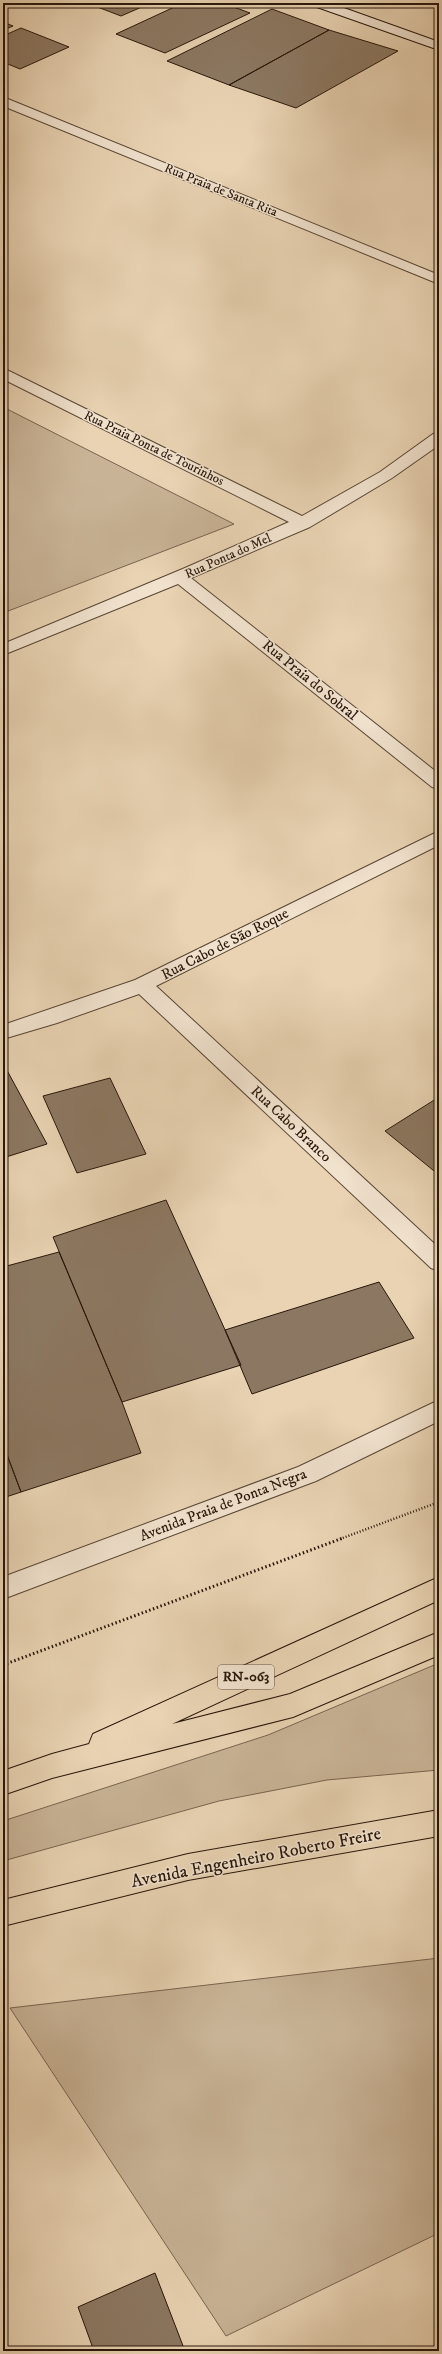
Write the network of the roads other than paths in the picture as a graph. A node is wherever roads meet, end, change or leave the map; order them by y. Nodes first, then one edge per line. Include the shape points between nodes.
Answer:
1 (318, 3) edge
2 (439, 46) edge
3 (3, 101) edge
4 (439, 280) edge
5 (3, 373) edge
6 (439, 437) edge
7 (304, 523) junction
8 (180, 577) junction
9 (3, 650) edge
10 (439, 783) edge
11 (439, 837) edge
12 (142, 985) junction
13 (3, 1032) edge
14 (439, 1262) edge
15 (439, 1410) edge
16 (3, 1588) edge
17 (439, 1588) edge
18 (439, 1643) edge
19 (52, 1766) junction
20 (3, 1783) edge
21 (439, 1823) edge
22 (378, 1834) junction
23 (439, 1839) edge
24 (3, 1913) edge

1 - 2 street
3 - 4 street, Rua Praia de Santa Rita
5 - 7 street, Rua Praia Ponta de Tourinhos
6 - 7 street, Rua Ponta do Mel via 358,494
7 - 8 street, Rua Ponta do Mel
8 - 9 street, Rua Ponta do Mel
8 - 10 street, Rua Praia do Sobral
11 - 12 street, Rua Cabo de São Roque
12 - 13 street, Rua Cabo de São Roque
12 - 14 street, Rua Cabo Branco
15 - 16 street, Avenida Praia de Ponta Negra via 306,1474
17 - 19 main road, RN-063
18 - 19 main road, RN-063 via 293,1705
19 - 20 main road, RN-063
21 - 22 main road, Avenida Engenheiro Roberto Freire
22 - 23 main road
22 - 24 main road, Avenida Engenheiro Roberto Freire via 188,1867

